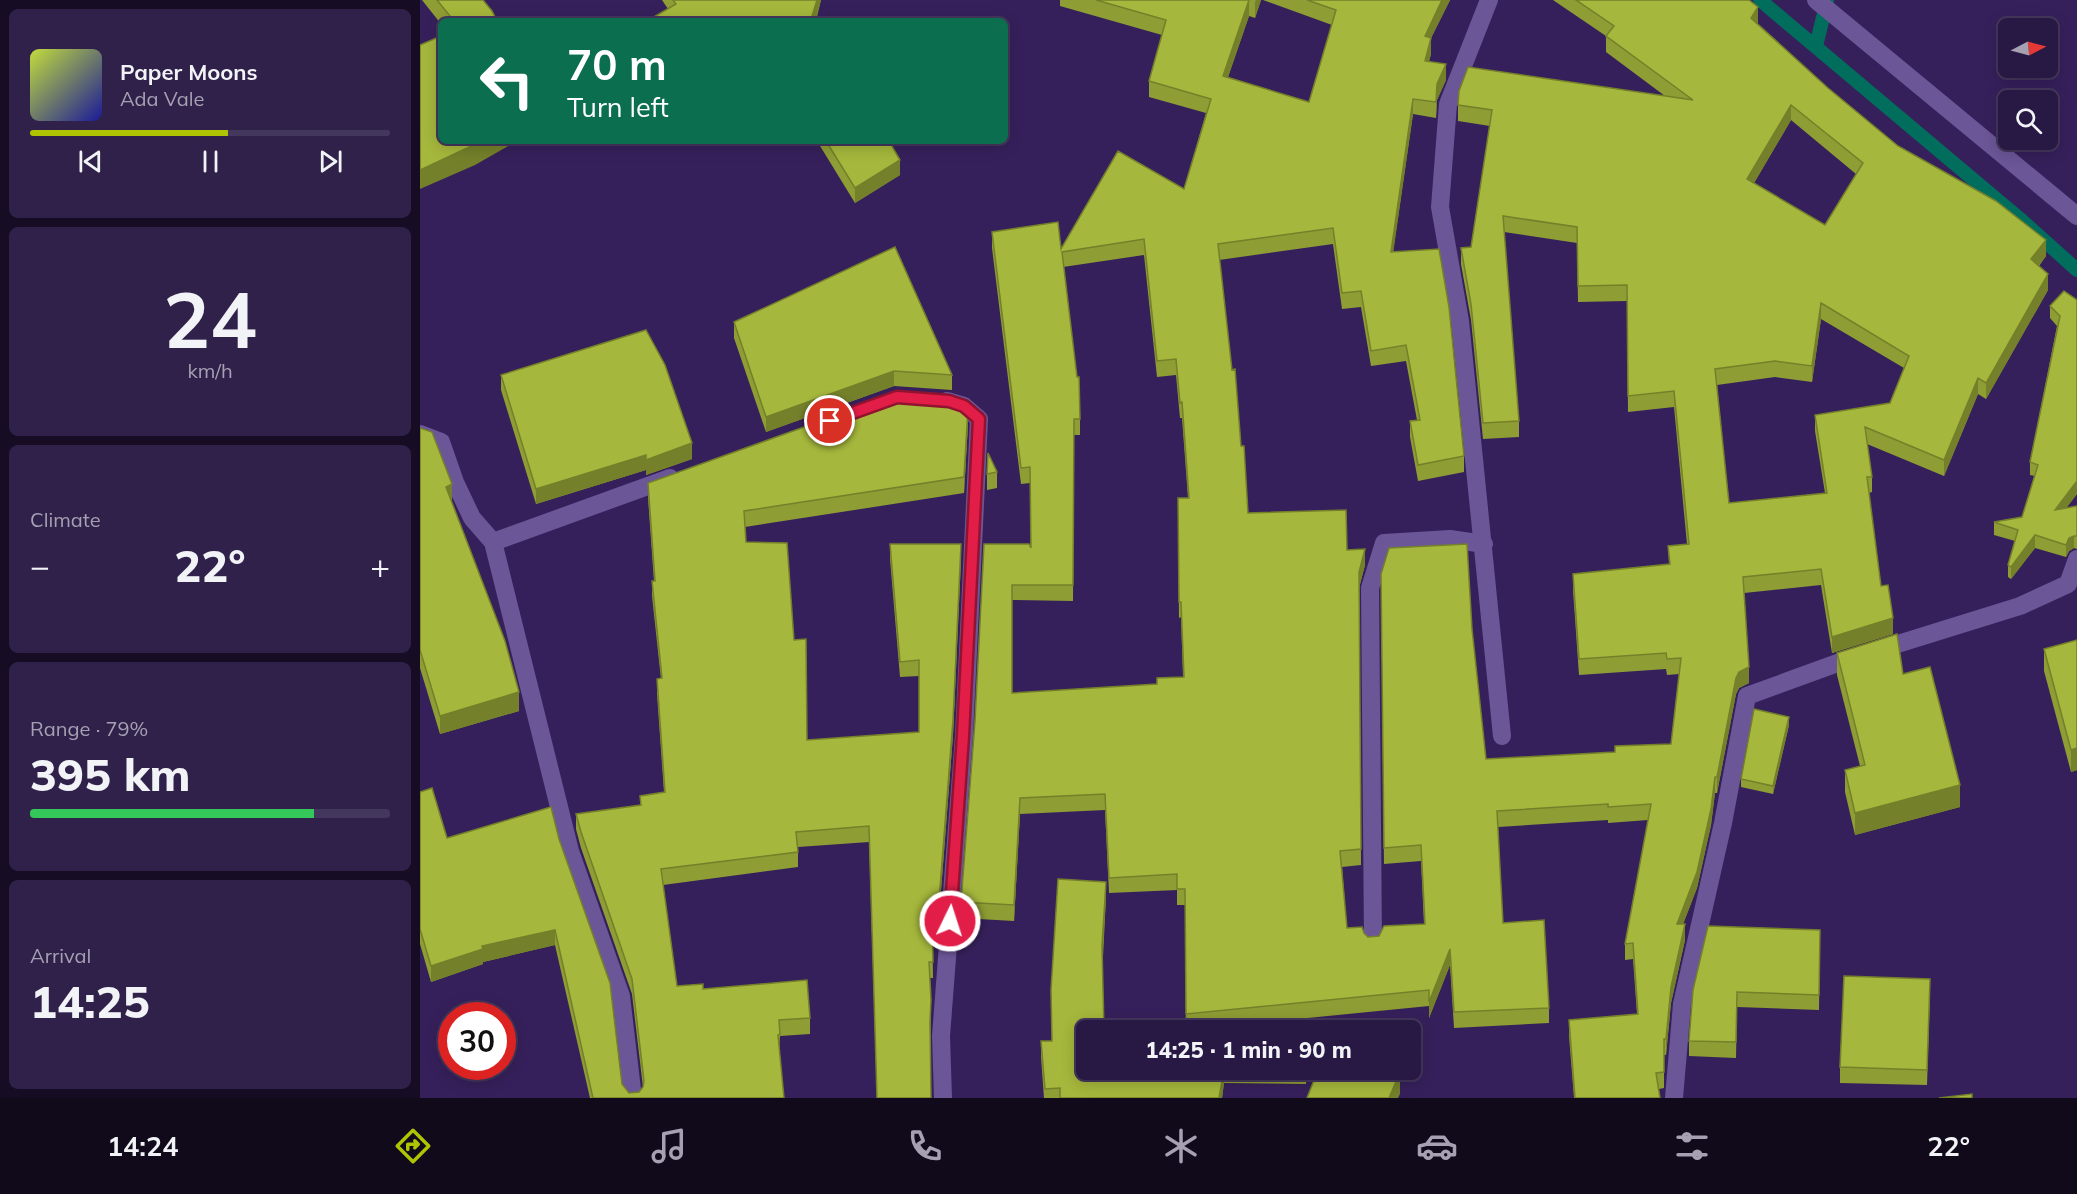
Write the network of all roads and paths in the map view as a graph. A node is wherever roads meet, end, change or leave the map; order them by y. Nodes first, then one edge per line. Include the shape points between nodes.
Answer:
1 (1489, 0) edge
2 (1816, 0) edge
3 (2077, 216) edge
4 (928, 399) edge
5 (420, 434) edge
6 (684, 473) edge
7 (493, 542) junction
8 (1484, 544) junction
9 (2077, 559) edge
10 (1502, 736) dead end
11 (1373, 943) edge
12 (633, 1098) edge
13 (943, 1098) edge
14 (1674, 1098) edge

1 - 8 street via 1449,104 1440,207 1460,321
2 - 3 street
4 - 13 street via 964,406 979,419 964,724 941,1036
5 - 7 street via 441,442 472,518
6 - 7 street
7 - 12 street via 570,851 621,996
8 - 10 street
8 - 11 street via 1450,539 1384,543 1370,588
9 - 14 street via 2068,584 2020,606 1843,661 1747,696 1682,1004

